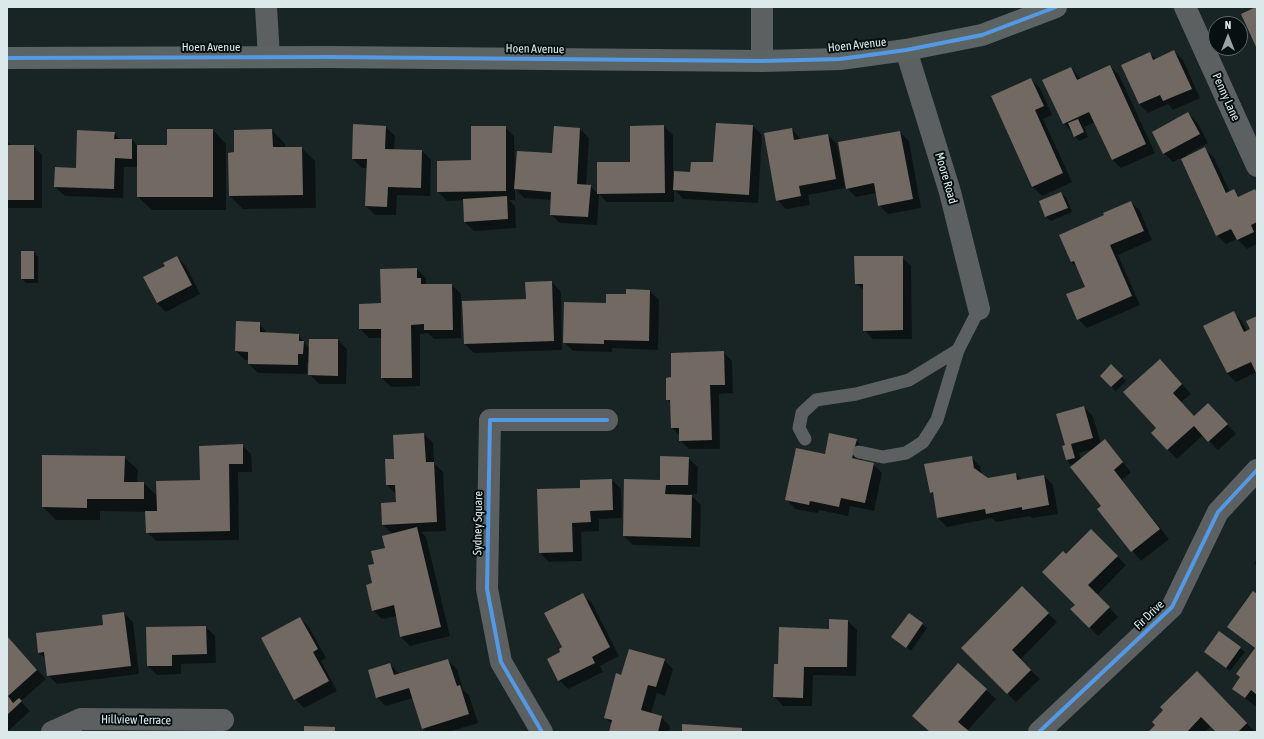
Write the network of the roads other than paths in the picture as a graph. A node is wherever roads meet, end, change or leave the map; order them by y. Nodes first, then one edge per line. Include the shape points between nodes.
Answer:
1 (266, 7) edge
2 (762, 7) edge
3 (1056, 7) edge
4 (1185, 7) edge
5 (906, 50) junction
6 (269, 57) junction
7 (7, 58) edge
8 (762, 61) junction
9 (1257, 166) edge
10 (979, 309) joint
11 (958, 350) junction
12 (607, 420) dead end
13 (805, 439) dead end
14 (859, 452) dead end
15 (1257, 470) edge
16 (224, 720) dead end
17 (52, 732) edge
18 (542, 732) edge
19 (1039, 732) edge

1 - 6 street
2 - 8 street
3 - 5 street, Hoen Avenue via 982,35
4 - 9 street, Penny Lane
5 - 8 street, Hoen Avenue via 840,59
5 - 10 street, Moore Road via 950,192
6 - 7 street, Hoen Avenue
6 - 8 street, Hoen Avenue
10 - 11 lane
11 - 13 lane via 910,380 856,394 816,400 802,413 799,428
11 - 14 lane via 937,420 923,442 906,453 883,457
12 - 18 street, Sydney Square via 490,420 487,589 501,662
15 - 19 street, Fir Drive via 1218,512 1172,608
16 - 17 street, Hillview Terrace via 81,719

